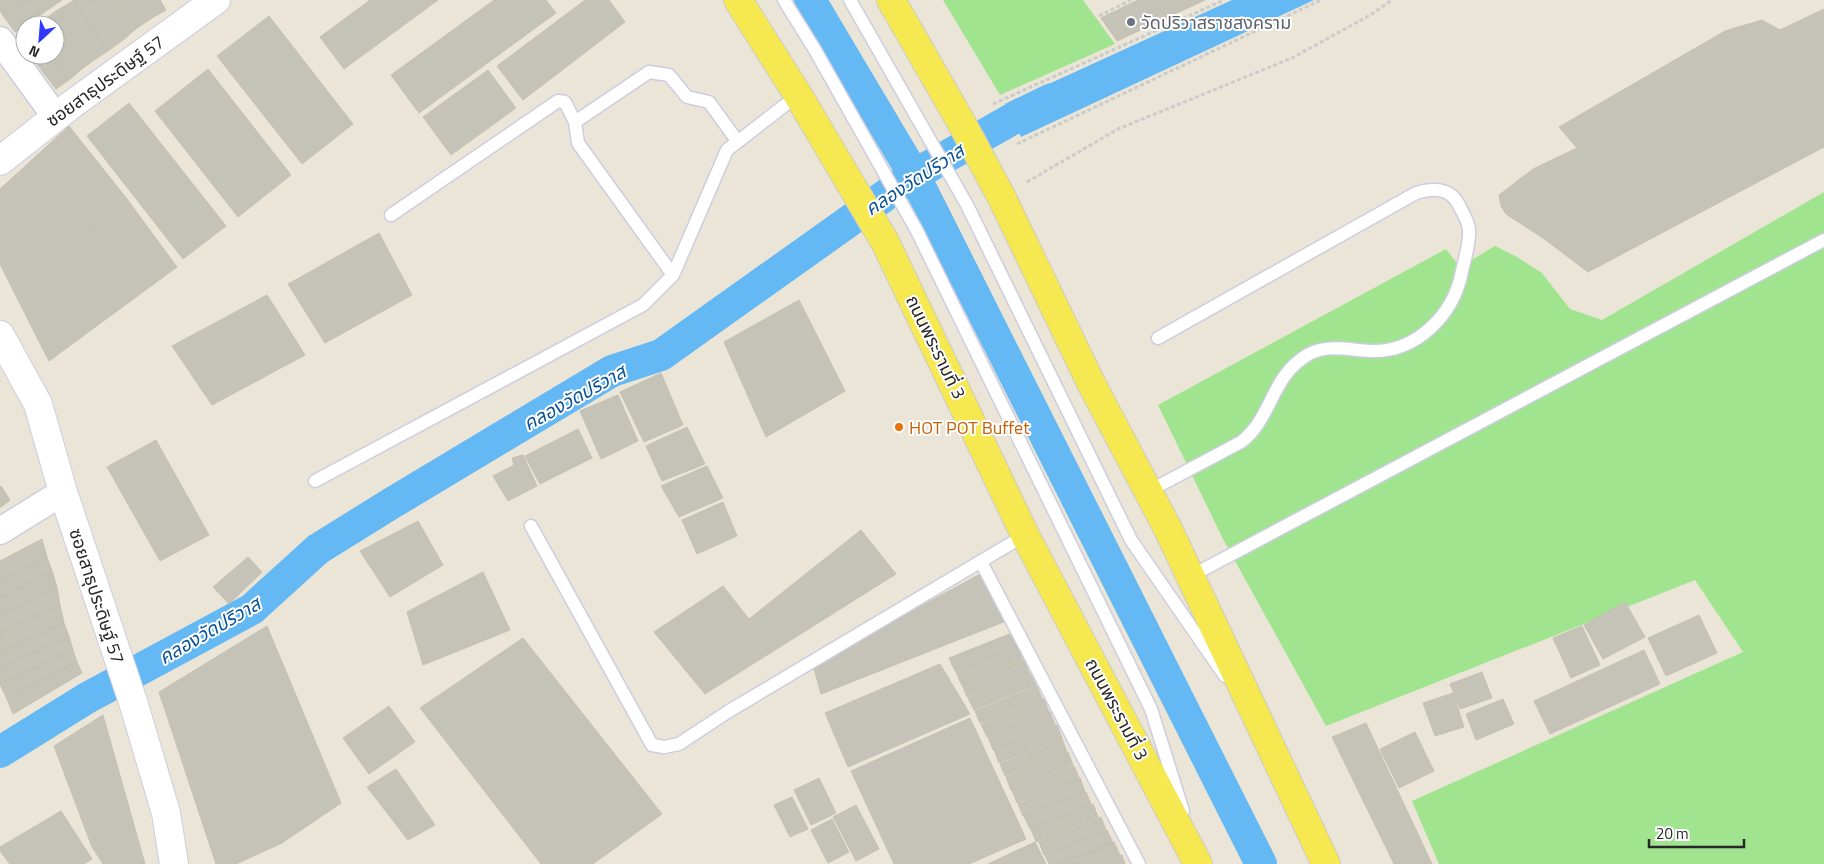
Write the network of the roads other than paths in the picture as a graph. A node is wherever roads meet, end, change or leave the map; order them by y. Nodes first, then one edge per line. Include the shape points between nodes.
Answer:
1 (738, 0) edge
2 (784, 0) edge
3 (850, 0) edge
4 (890, 0) edge
5 (212, 1) edge
6 (0, 40) edge
7 (798, 95) junction
8 (55, 116) junction
9 (576, 122) junction
10 (738, 142) junction
11 (0, 161) edge
12 (391, 215) dead end
13 (1824, 240) edge
14 (673, 275) junction
15 (0, 334) edge
16 (1158, 338) dead end
17 (314, 481) dead end
18 (1149, 491) junction
19 (63, 492) junction
20 (531, 526) dead end
21 (0, 531) edge
22 (1025, 535) junction
23 (981, 562) junction
24 (1191, 576) junction
25 (1265, 734) junction
26 (174, 864) edge
27 (1139, 864) edge
28 (1198, 864) edge
29 (1326, 864) edge

1 - 7 main road, ถนนพระรามที่ 3
2 - 28 lane via 917,231 1152,709
3 - 25 lane via 967,205 1131,540
4 - 18 main road via 1001,196 1091,383
5 - 8 street, ซอยสาธุประดิษฐ์ 57
6 - 8 street
7 - 10 lane
7 - 22 main road, ถนนพระรามที่ 3 via 885,242
8 - 11 street, ซอยสาธุประดิษฐ์ 57
9 - 10 lane via 648,72 669,75 687,97 709,102
9 - 12 lane via 565,102 558,101
9 - 14 lane via 578,143
10 - 14 lane via 727,150
13 - 24 lane
14 - 17 lane via 643,305
15 - 19 street, ซอยสาธุประดิษฐ์ 57 via 38,404
16 - 18 lane via 1416,193 1438,189 1453,197 1469,228 1461,280 1438,322 1425,334 1391,349 1332,348 1310,354 1279,383 1259,425 1251,434
18 - 24 main road
19 - 21 street
19 - 26 street, ซอยสาธุประดิษฐ์ 57 via 134,705 166,813
20 - 23 lane via 652,745 664,747 679,744
22 - 23 lane
22 - 28 main road, ถนนพระรามที่ 3
23 - 27 lane
24 - 25 main road
25 - 29 main road

